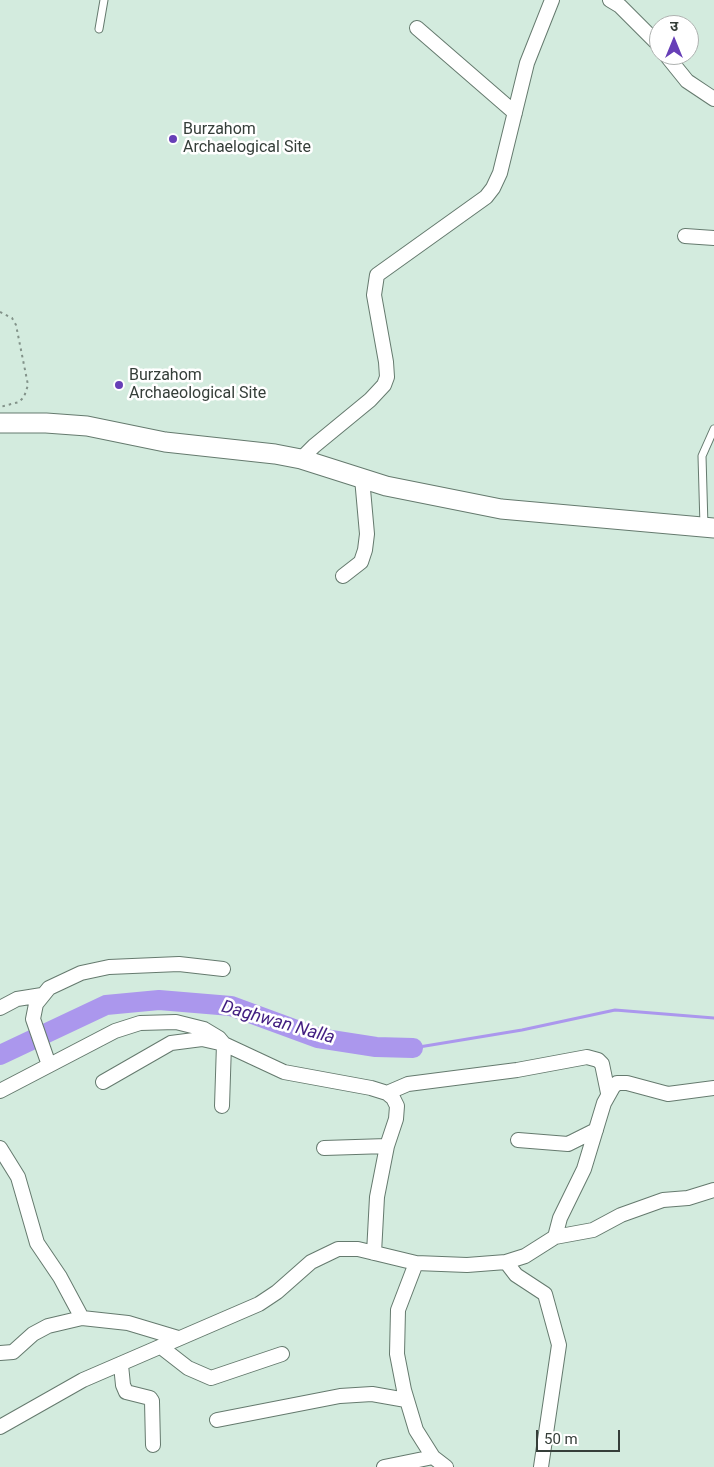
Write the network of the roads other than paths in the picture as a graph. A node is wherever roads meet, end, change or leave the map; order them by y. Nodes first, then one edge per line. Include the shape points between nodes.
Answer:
1 (104, 0) edge
2 (610, 0) edge
3 (551, 1) edge
4 (417, 28) dead end
5 (99, 29) dead end
6 (649, 35) edge
7 (674, 65) edge
8 (714, 99) edge
9 (514, 113) junction
10 (685, 236) dead end
11 (714, 238) edge
12 (0, 423) edge
13 (714, 429) edge
14 (301, 459) junction
15 (362, 478) junction
16 (709, 527) edge
17 (343, 576) dead end
18 (222, 969) dead end
19 (42, 995) junction
20 (0, 1008) edge
21 (224, 1044) junction
22 (49, 1065) junction
23 (102, 1082) dead end
24 (714, 1088) edge
25 (0, 1091) edge
26 (387, 1093) junction
27 (608, 1093) junction
28 (222, 1106) dead end
29 (596, 1130) junction
30 (518, 1140) dead end
31 (387, 1146) junction
32 (0, 1148) edge
33 (324, 1148) dead end
34 (714, 1190) edge
35 (555, 1237) junction
36 (374, 1254) junction
37 (506, 1262) junction
38 (416, 1263) junction
39 (82, 1318) junction
40 (178, 1338) junction
41 (161, 1347) junction
42 (0, 1352) edge
43 (282, 1354) dead end
44 (121, 1365) junction
45 (406, 1400) junction
46 (216, 1420) dead end
47 (0, 1427) edge
48 (152, 1445) dead end
49 (433, 1457) junction
50 (384, 1467) edge
51 (446, 1467) edge
52 (541, 1467) edge

1 - 5 lane
2 - 6 street
3 - 9 street via 527,63
4 - 9 street
7 - 8 street via 687,81
9 - 14 street via 494,188 377,275 374,295 386,362 384,385
10 - 11 street
12 - 14 street via 86,426 164,442
13 - 16 lane via 702,456
14 - 15 street
15 - 16 street via 386,486 529,513
15 - 17 street via 366,550 361,562
18 - 19 street via 179,964 109,967 63,980
19 - 20 street via 17,999
19 - 22 street via 33,1012 34,1026
21 - 22 street via 204,1029 154,1021 115,1031
21 - 23 street via 202,1039 171,1044
21 - 26 street via 284,1072
21 - 28 street
22 - 25 street
24 - 27 street via 668,1094 621,1082
26 - 27 street via 408,1084 587,1057 602,1064
26 - 31 street via 397,1106
27 - 29 street
29 - 30 street via 568,1144
29 - 35 street
31 - 33 street
31 - 36 street via 377,1197
32 - 39 street via 18,1177 37,1243
34 - 35 street via 688,1198 663,1200 621,1215 593,1230
35 - 37 street via 525,1256
36 - 38 street
36 - 40 street via 349,1249 326,1252 259,1304
37 - 38 street
37 - 52 street via 516,1274 545,1294 560,1345
38 - 45 street via 396,1323 397,1354
39 - 40 street via 128,1323
39 - 42 street via 48,1326 32,1334 13,1352
40 - 41 street
41 - 43 street via 188,1368 211,1378
41 - 44 street
44 - 47 street via 82,1380
44 - 48 street via 126,1392 152,1401
45 - 46 street via 372,1394 348,1395
45 - 49 street via 416,1430
49 - 50 street
49 - 51 street

